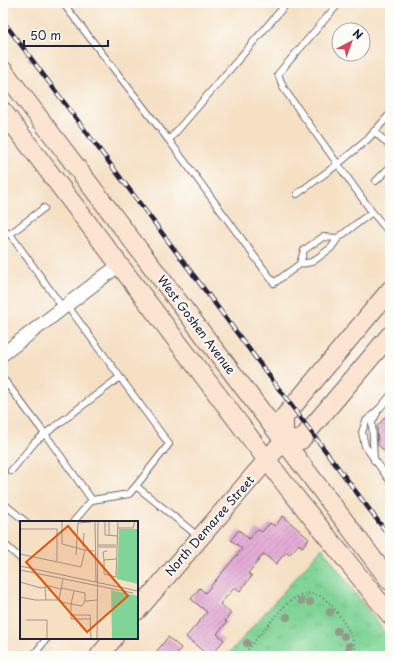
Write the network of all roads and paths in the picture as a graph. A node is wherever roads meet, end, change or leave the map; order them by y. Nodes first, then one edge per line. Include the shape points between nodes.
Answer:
1 (63, 3) edge
2 (287, 3) edge
3 (339, 3) edge
4 (3, 70) edge
5 (3, 111) edge
6 (390, 114) edge
7 (374, 132) junction
8 (169, 140) junction
9 (390, 146) edge
10 (338, 164) junction
11 (390, 168) edge
12 (376, 181) dead end
13 (297, 194) dead end
14 (44, 208) dead end
15 (372, 212) junction
16 (3, 231) edge
17 (390, 233) edge
18 (10, 234) junction
19 (338, 238) junction
20 (300, 264) junction
21 (119, 265) junction
22 (390, 290) edge
23 (65, 306) junction
24 (390, 335) edge
25 (3, 354) edge
26 (120, 377) junction
27 (4, 381) dead end
28 (390, 396) edge
29 (380, 408) junction
30 (45, 434) junction
31 (284, 440) junction
32 (267, 460) junction
33 (374, 460) junction
34 (11, 471) dead end
35 (390, 480) edge
36 (136, 486) junction
37 (92, 500) junction
38 (3, 503) edge
39 (25, 521) edge
40 (74, 521) edge
41 (200, 538) junction
42 (3, 543) edge
43 (20, 557) edge
44 (390, 581) edge
45 (138, 610) edge
46 (390, 615) edge
47 (47, 639) edge
48 (113, 639) edge
49 (36, 655) edge
50 (99, 656) edge
51 (243, 656) edge
52 (357, 656) edge

1 - 8 lane
2 - 8 lane
3 - 10 lane via 278,74 284,89
4 - 31 main road, West Goshen Avenue
5 - 21 main road, West Goshen Avenue
6 - 7 lane
7 - 9 lane
7 - 10 lane
8 - 20 lane via 274,283
10 - 13 lane
10 - 15 lane
11 - 12 lane
14 - 18 lane
15 - 17 lane
15 - 19 lane
16 - 18 lane
18 - 23 lane
19 - 20 lane via 331,248 312,262
19 - 20 lane via 323,237 304,250
21 - 23 street
21 - 32 main road, West Goshen Avenue
22 - 31 main road via 284,417
23 - 25 street
23 - 26 lane
24 - 31 main road via 301,440
26 - 30 lane
26 - 36 lane via 169,444
27 - 30 lane
28 - 29 lane
29 - 33 lane via 372,422
29 - 33 lane via 366,421 362,432 365,446
30 - 34 lane
30 - 37 lane
31 - 32 main road, North Demaree Street
31 - 44 main road, West Goshen Avenue
32 - 41 main road, North Demaree Street
32 - 46 main road, West Goshen Avenue
33 - 35 lane
36 - 37 lane via 129,494
36 - 41 lane
37 - 40 lane
38 - 39 lane
41 - 45 main road, North Demaree Street
42 - 43 lane
47 - 49 lane
48 - 50 main road
51 - 52 path via 286,604 299,595 308,593 318,595 334,608 352,636

